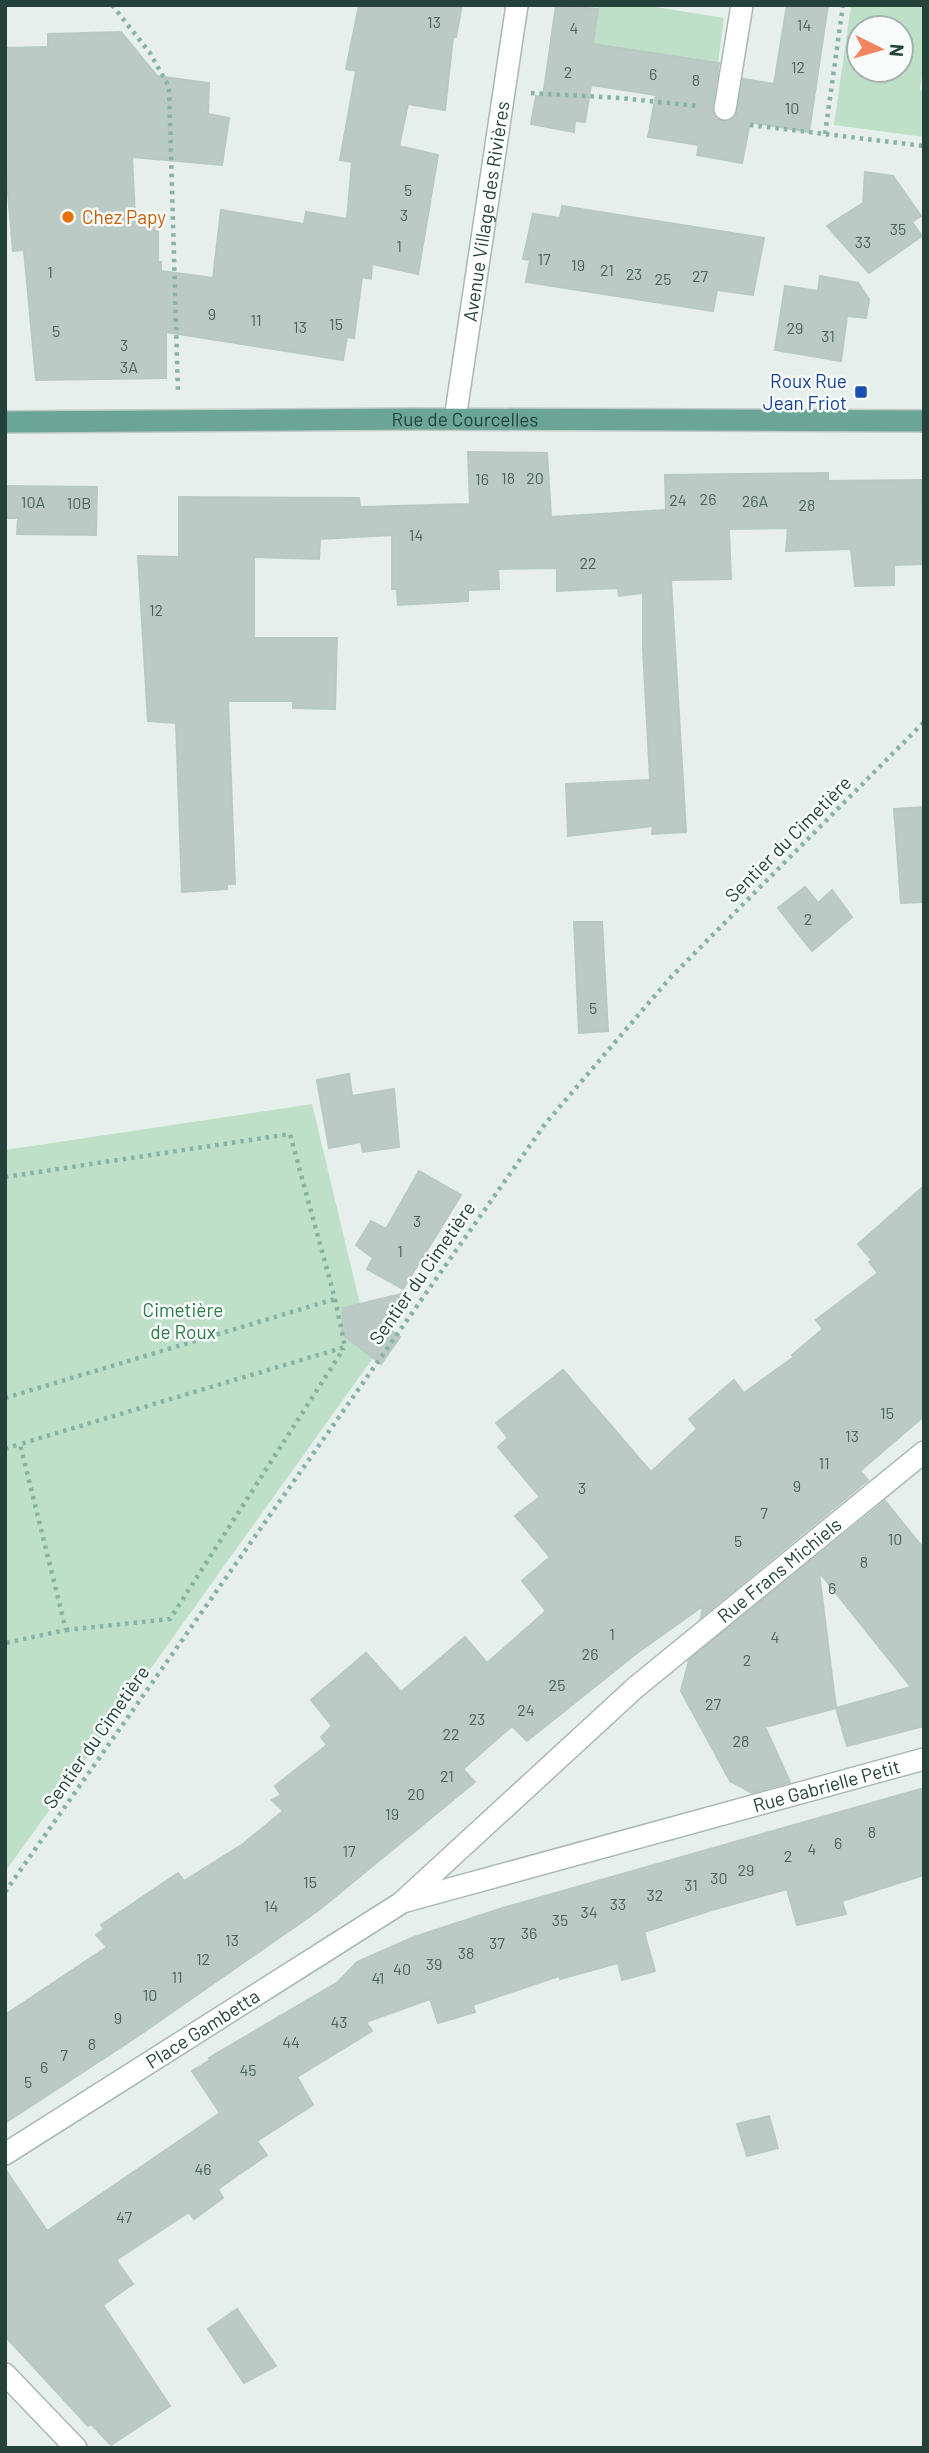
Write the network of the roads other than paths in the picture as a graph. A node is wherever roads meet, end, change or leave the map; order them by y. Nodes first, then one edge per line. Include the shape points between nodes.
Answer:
1 (517, 5) edge
2 (742, 5) edge
3 (725, 109) road end
4 (455, 419) junction
5 (924, 421) edge
6 (5, 422) edge
7 (924, 1452) edge
8 (636, 1687) joint
9 (924, 1759) edge
10 (730, 1813) joint
11 (401, 1903) junction
12 (5, 2154) edge
13 (5, 2374) edge
14 (76, 2448) edge

1 - 4 street, Avenue Village des Rivières
2 - 3 street
4 - 5 main road, Rue de Courcelles
4 - 6 main road, Rue de Courcelles
7 - 8 street, Rue Frans Michiels
8 - 11 street, Place Gambetta
9 - 10 street, Rue Gabrielle Petit
10 - 11 street, Place Gambetta
11 - 12 street, Place Gambetta
13 - 14 street

